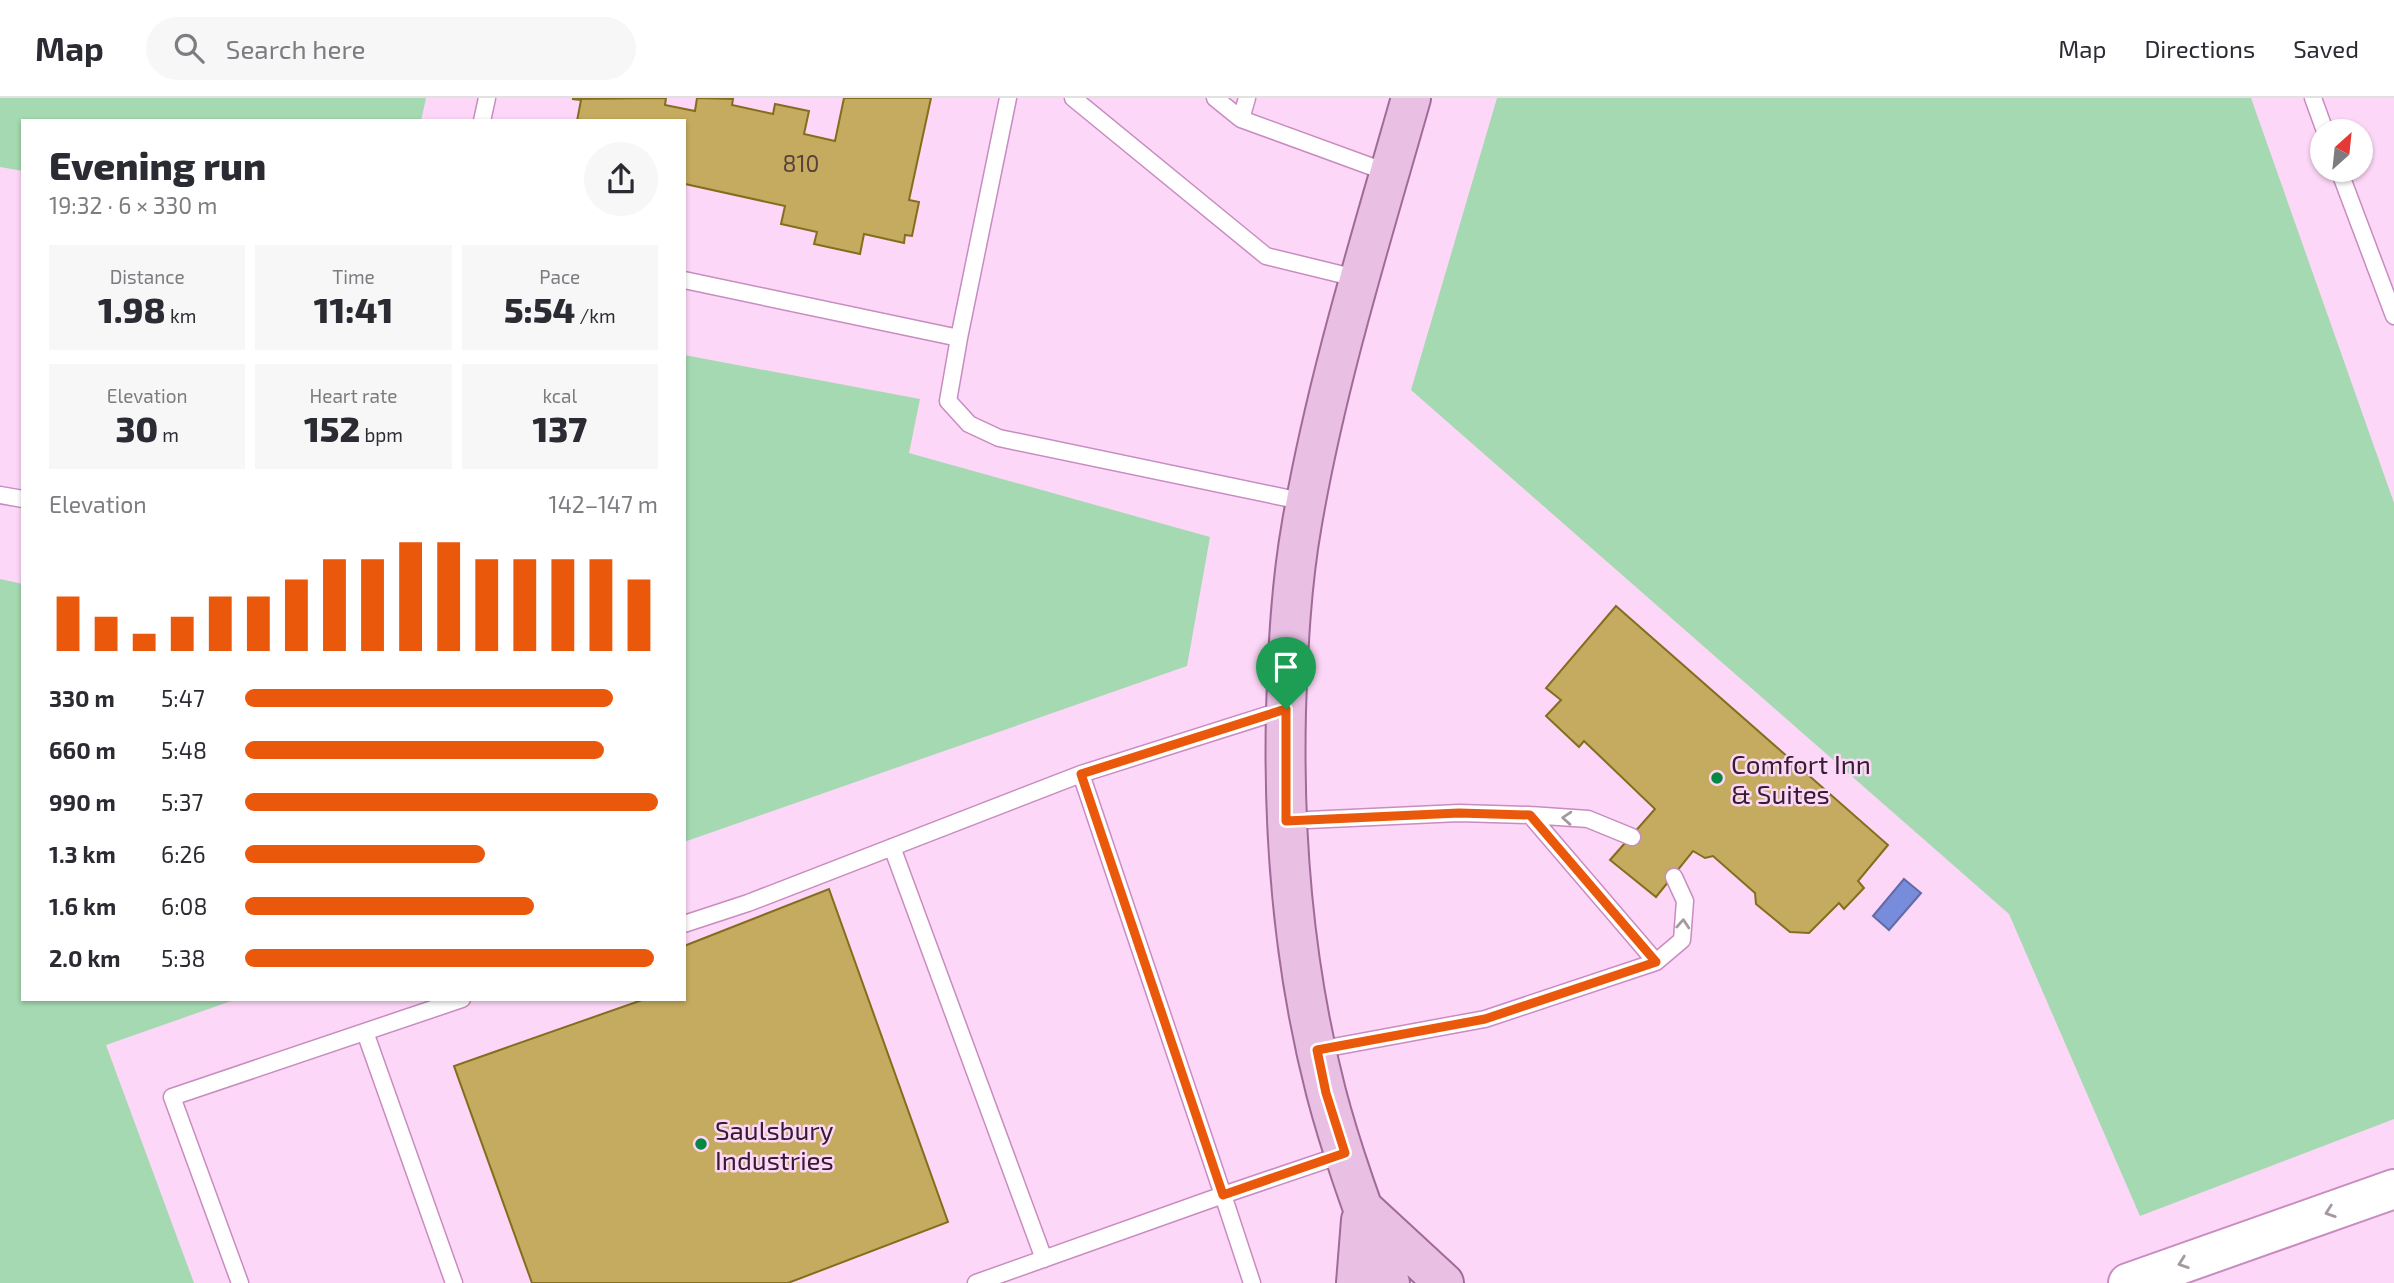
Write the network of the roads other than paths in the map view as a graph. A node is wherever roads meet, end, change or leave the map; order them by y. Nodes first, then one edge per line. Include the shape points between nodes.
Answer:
1 (486, 98) edge
2 (1008, 98) edge
3 (1073, 98) edge
4 (1214, 98) edge
5 (1247, 98) edge
6 (1411, 98) edge
7 (2313, 98) edge
8 (482, 119) edge
9 (1241, 119) junction
10 (2321, 119) edge
11 (1390, 173) junction
12 (2344, 182) edge
13 (1360, 279) junction
14 (686, 280) edge
15 (2394, 316) edge
16 (959, 338) junction
17 (0, 495) edge
18 (21, 499) edge
19 (1306, 502) junction
20 (1286, 709) junction
21 (1081, 774) junction
22 (1530, 815) junction
23 (1286, 821) junction
24 (1632, 837) dead end
25 (892, 847) junction
26 (1674, 877) dead end
27 (686, 923) edge
28 (1656, 962) junction
29 (456, 1001) edge
30 (365, 1032) junction
31 (1317, 1050) junction
32 (1345, 1153) junction
33 (2394, 1189) edge
34 (1223, 1195) junction
35 (1362, 1208) junction
36 (1044, 1259) junction
37 (240, 1283) edge
38 (454, 1283) edge
39 (976, 1283) edge
40 (1252, 1283) edge
41 (1356, 1283) edge
42 (1390, 1283) edge
43 (1444, 1283) edge
44 (2128, 1283) edge

1 - 8 lane
2 - 16 lane
3 - 13 lane via 1266,256
4 - 9 lane
5 - 9 lane
6 - 11 main road
7 - 10 lane
9 - 11 lane
11 - 13 main road
12 - 15 lane
13 - 19 main road via 1328,394
14 - 16 lane
16 - 19 lane via 948,401 970,424 999,438
17 - 18 lane
19 - 20 main road via 1291,611
20 - 21 lane
20 - 23 main road
21 - 25 lane
21 - 34 lane
22 - 23 lane via 1459,813
24 -> 22 lane via 1587,819
22 - 28 lane
23 - 31 main road via 1295,917
25 - 27 lane
25 - 36 lane
28 -> 26 lane via 1682,940 1685,901
28 - 31 lane via 1485,1019
29 - 30 lane
30 - 37 lane via 172,1097
30 - 38 lane
31 - 32 main road
32 - 34 lane
32 - 35 main road
33 -> 44 main road
34 - 36 lane
34 - 40 lane
35 - 41 main road
35 - 42 main road
35 - 43 main road
36 - 39 lane

